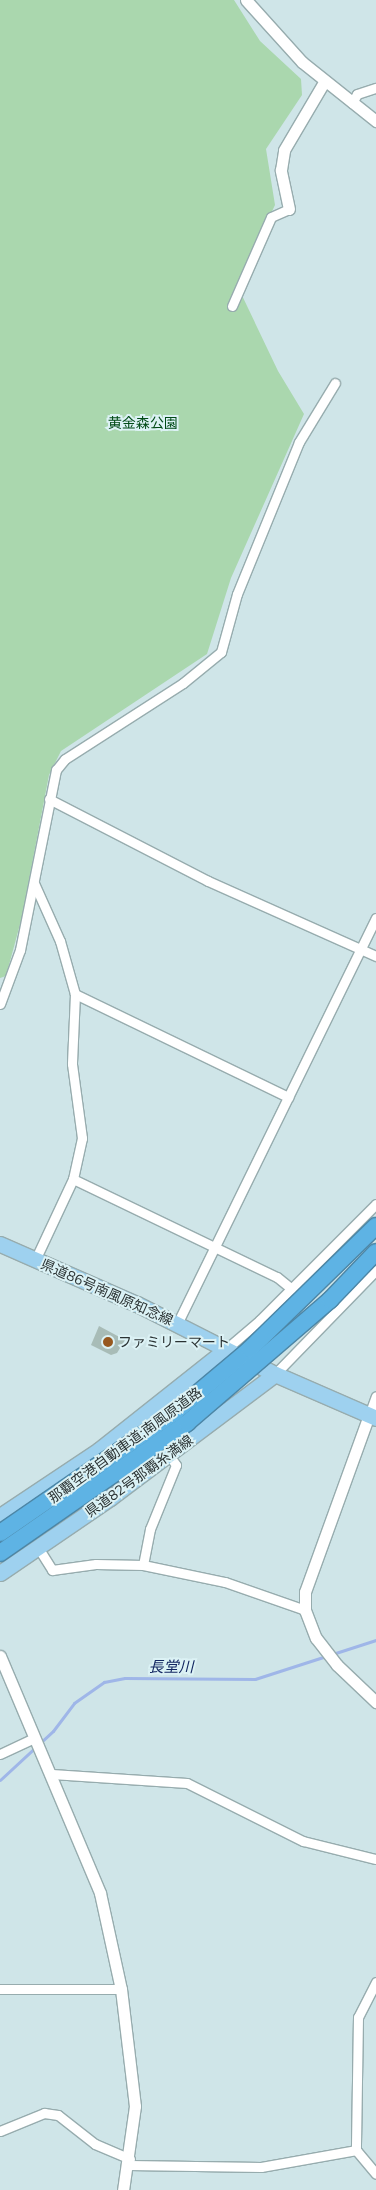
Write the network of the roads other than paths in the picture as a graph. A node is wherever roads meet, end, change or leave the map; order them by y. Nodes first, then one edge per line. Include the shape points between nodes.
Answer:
1 (246, 0) edge
2 (324, 82) junction
3 (376, 88) edge
4 (352, 103) junction
5 (376, 121) edge
6 (289, 209) joint
7 (232, 306) dead end
8 (335, 383) dead end
9 (49, 799) junction
10 (34, 883) junction
11 (376, 918) edge
12 (361, 948) junction
13 (376, 956) edge
14 (75, 994) junction
15 (0, 1004) edge
16 (288, 1098) junction
17 (73, 1179) junction
18 (376, 1204) edge
19 (376, 1226) edge
20 (0, 1244) edge
21 (214, 1247) junction
22 (376, 1252) edge
23 (36, 1260) junction
24 (376, 1270) edge
25 (292, 1288) junction
26 (177, 1324) junction
27 (225, 1350) junction
28 (275, 1374) junction
29 (376, 1396) edge
30 (372, 1417) edge
31 (169, 1455) junction
32 (0, 1516) edge
33 (0, 1533) edge
34 (39, 1549) junction
35 (0, 1553) edge
36 (143, 1565) junction
37 (0, 1573) edge
38 (305, 1610) junction
39 (0, 1656) edge
40 (376, 1702) edge
41 (35, 1738) junction
42 (0, 1754) edge
43 (52, 1774) junction
44 (376, 1859) edge
45 (376, 1982) edge
46 (0, 1988) edge
47 (121, 1989) junction
48 (0, 2131) edge
49 (356, 2150) junction
50 (129, 2162) junction
51 (376, 2174) edge
52 (123, 2190) edge

1 - 2 street via 285,46
2 - 4 street
2 - 6 street via 284,150 282,170
3 - 4 street via 357,94
4 - 5 street
6 - 7 street via 271,217
8 - 9 street via 299,442 237,594 220,652 183,683 65,759 53,778
9 - 10 street
9 - 12 street via 208,880
10 - 14 street via 60,941
10 - 15 street via 20,950
11 - 12 street
12 - 13 street
12 - 16 street
14 - 16 street
14 - 17 street via 72,1064 82,1138
16 - 21 street
17 - 21 street
17 - 23 street
18 - 25 street
19 - 33 highway, 那覇空港自動車道;南風原道路, bridge via 250,1349 174,1413
20 - 23 main road, 県道86号南風原知念線
21 - 25 street via 277,1277
21 - 26 street
22 - 35 highway, 那覇空港自動車道;南風原道路, bridge via 330,1300 187,1423
23 - 26 main road, 県道86号南風原知念線
24 - 28 street
25 - 27 street
26 - 27 main road, 県道86号南風原知念線
27 - 28 main road, 県道86号南風原知念線
27 - 32 main road via 99,1450
28 - 30 main road, 県道86号南風原知念線
28 - 31 main road, 県道82号那覇糸満線
29 - 30 street
30 - 38 street via 305,1592
31 - 34 main road, 県道82号那覇糸満線
31 - 36 street via 176,1465 150,1529
34 - 36 street via 52,1570 96,1564
34 - 37 main road, 県道82号那覇糸満線
36 - 38 street via 225,1582
38 - 40 street via 316,1638 337,1665
39 - 41 street
41 - 42 street
41 - 43 street
43 - 44 street via 187,1783 303,1841
43 - 47 street via 100,1893
45 - 49 street via 358,2017
46 - 47 street
47 - 50 street via 135,2106
48 - 50 street via 44,2113 58,2115 95,2144
49 - 50 street via 261,2167
49 - 51 street
50 - 52 street

